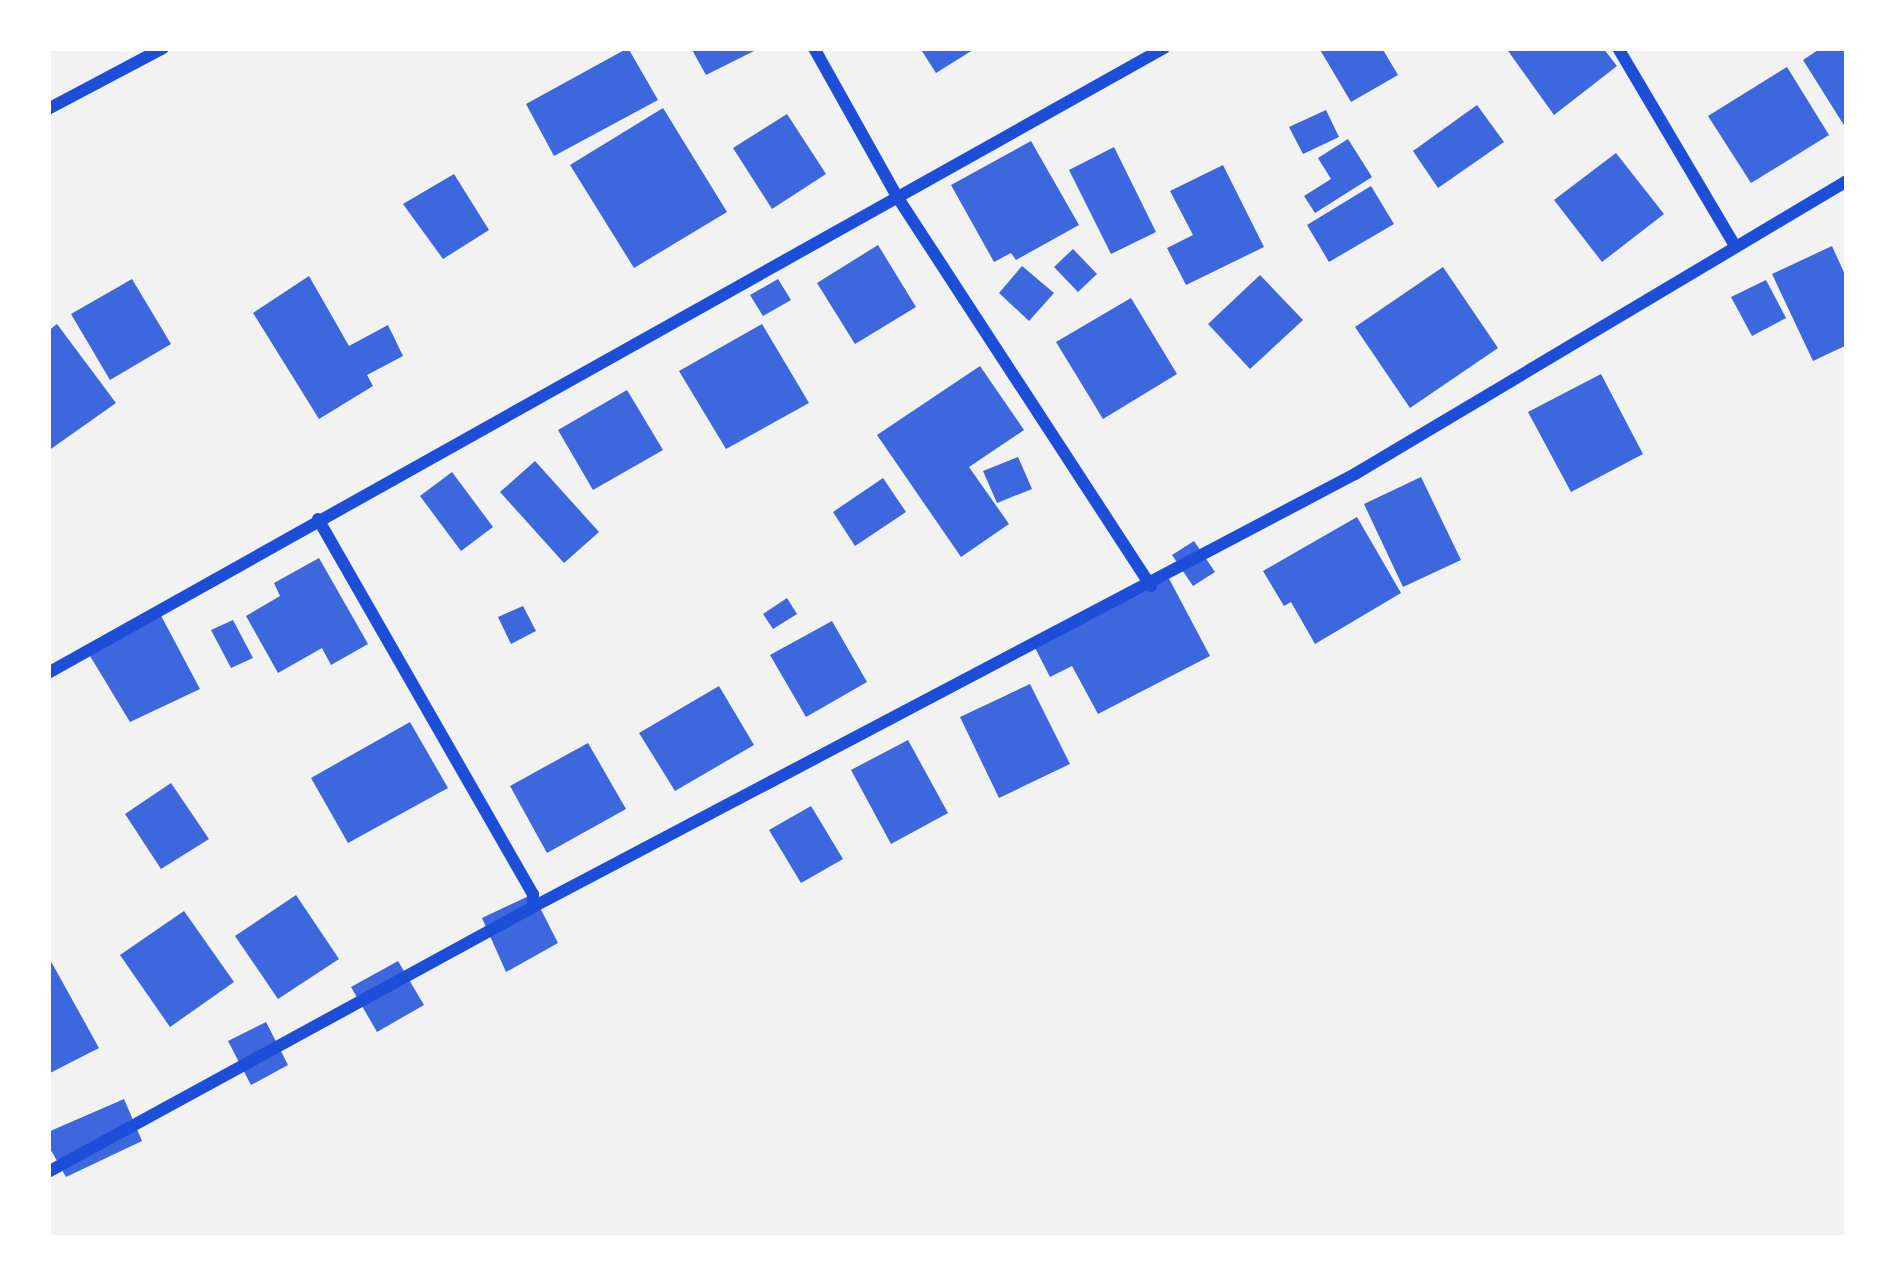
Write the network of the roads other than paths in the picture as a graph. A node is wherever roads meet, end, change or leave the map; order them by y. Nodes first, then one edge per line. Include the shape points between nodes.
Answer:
1 (163, 48) edge
2 (814, 48) edge
3 (1164, 48) edge
4 (1618, 48) edge
5 (48, 109) edge
6 (1847, 181) edge
7 (896, 195) junction
8 (1734, 244) junction
9 (318, 519) junction
10 (1151, 586) junction
11 (48, 673) edge
12 (533, 907) junction
13 (48, 1172) edge

1 - 5 street
2 - 7 street
3 - 7 street
4 - 8 street
6 - 8 street
7 - 9 street
7 - 10 street
8 - 10 street via 1355,474
9 - 11 street
9 - 12 street via 533,894
10 - 12 street
12 - 13 street

